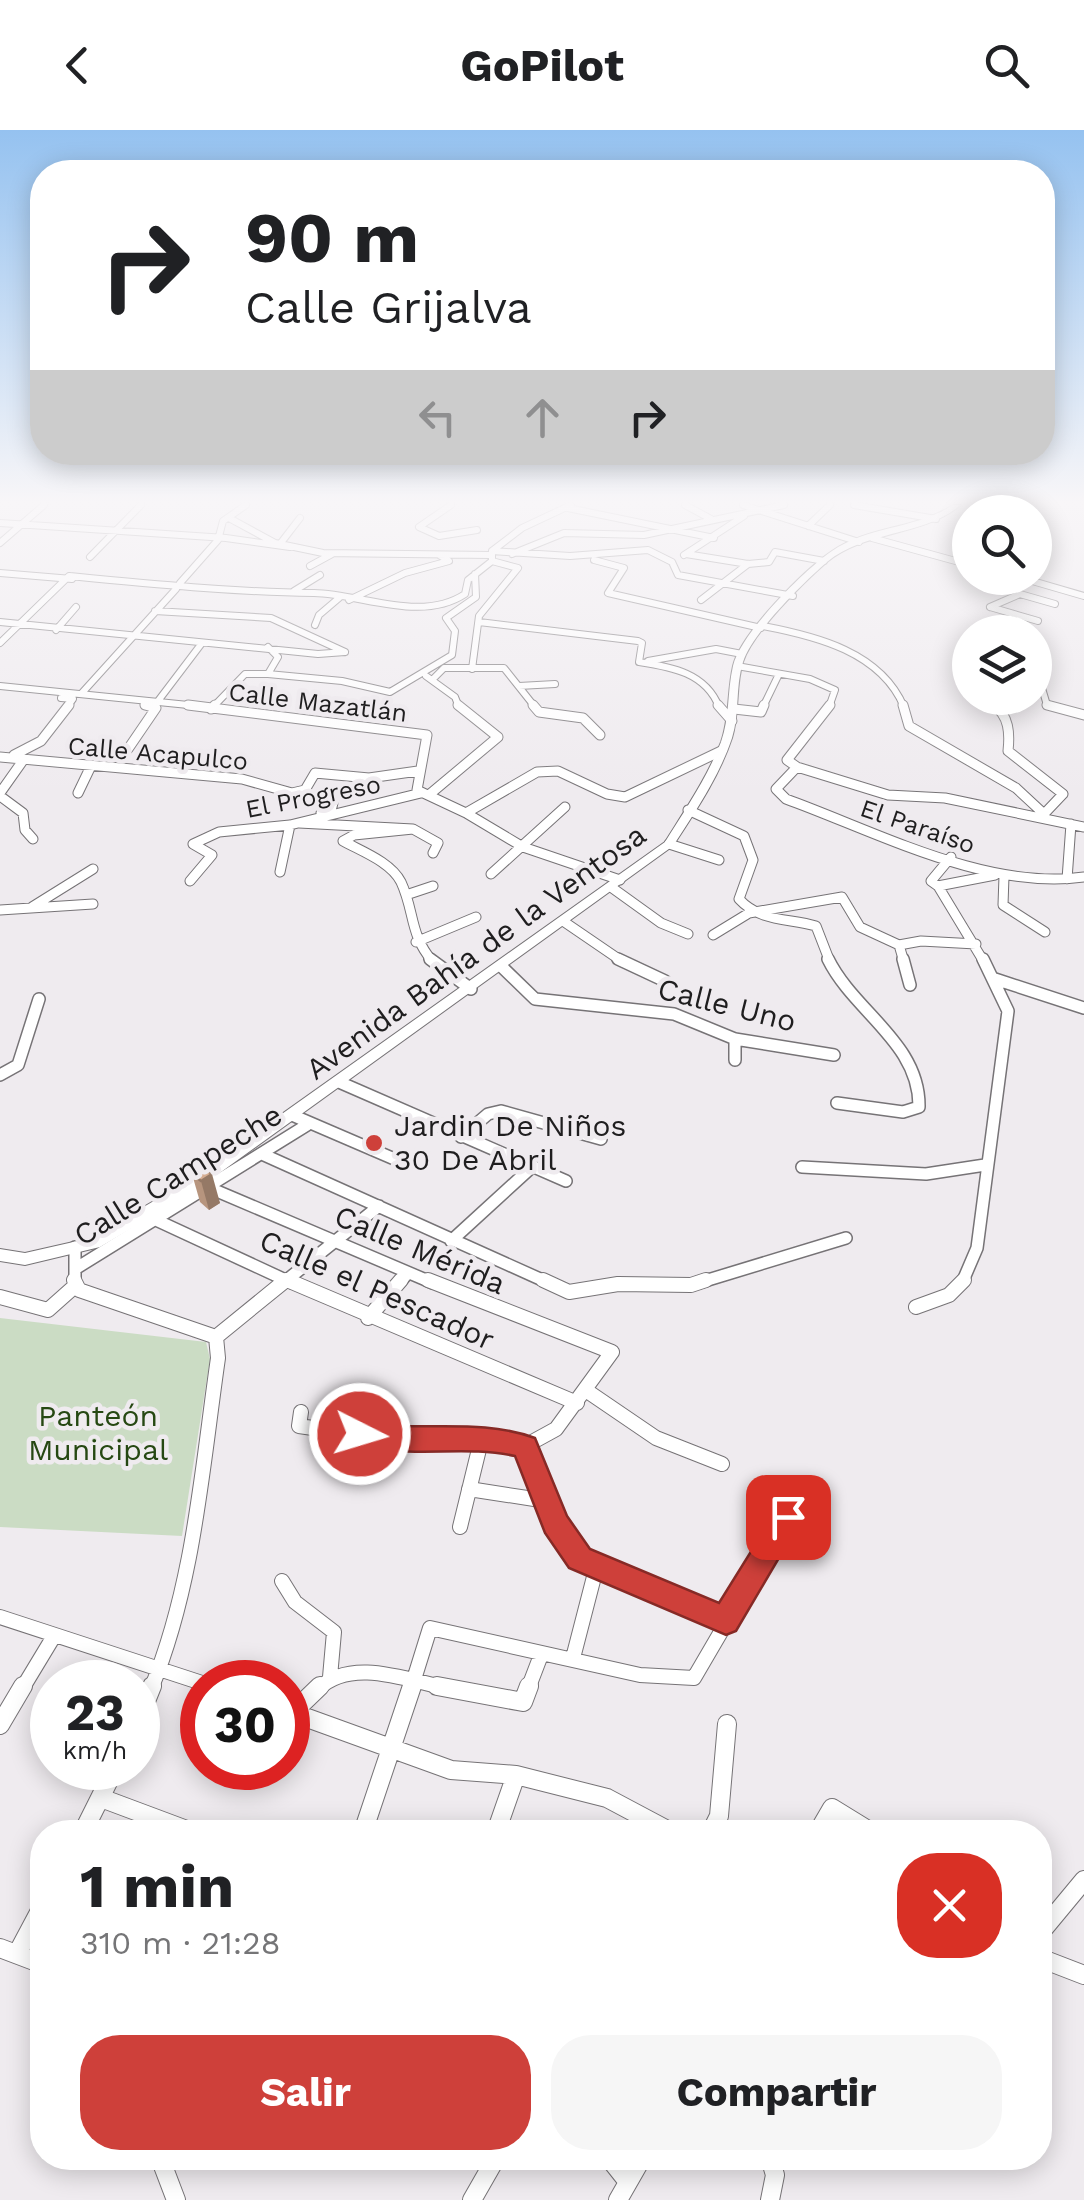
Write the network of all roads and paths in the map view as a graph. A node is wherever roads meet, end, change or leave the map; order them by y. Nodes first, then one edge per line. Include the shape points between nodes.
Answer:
1 (42, 602) edge
2 (164, 602) edge
3 (335, 602) edge
4 (362, 602) edge
5 (449, 602) edge
6 (469, 602) edge
7 (491, 602) edge
8 (647, 602) edge
9 (787, 602) edge
10 (1002, 602) edge
11 (1047, 602) edge
12 (1056, 604) dead end
13 (76, 607) dead end
14 (155, 612) junction
15 (1017, 615) edge
16 (479, 622) junction
17 (0, 624) edge
18 (315, 624) dead end
19 (17, 626) junction
20 (762, 627) junction
21 (56, 630) junction
22 (133, 636) junction
23 (202, 642) junction
24 (0, 643) edge
25 (265, 646) junction
26 (740, 660) junction
27 (639, 662) junction
28 (472, 668) junction
29 (423, 673) junction
30 (268, 674) junction
31 (780, 674) junction
32 (382, 678) dead end
33 (432, 680) junction
34 (554, 684) dead end
35 (520, 686) junction
36 (3, 687) edge
37 (372, 688) junction
38 (86, 695) junction
39 (158, 701) junction
40 (1052, 707) edge
41 (211, 709) junction
42 (1084, 714) edge
43 (733, 715) junction
44 (1003, 715) edge
45 (600, 736) dead end
46 (128, 749) dead end
47 (720, 751) junction
48 (0, 756) edge
49 (24, 759) junction
50 (798, 767) junction
51 (90, 768) junction
52 (418, 771) junction
53 (336, 790) dead end
54 (78, 792) dead end
55 (425, 794) junction
56 (0, 795) edge
57 (565, 807) dead end
58 (688, 810) junction
59 (466, 813) junction
60 (1042, 816) junction
61 (294, 824) junction
62 (1071, 824) junction
63 (1084, 828) edge
64 (413, 829) junction
65 (33, 839) dead end
66 (669, 844) junction
67 (523, 847) junction
68 (433, 853) dead end
69 (951, 857) junction
70 (719, 860) dead end
71 (93, 869) dead end
72 (280, 872) dead end
73 (491, 874) dead end
74 (999, 875) junction
75 (1084, 878) edge
76 (1067, 879) junction
77 (190, 880) dead end
78 (616, 884) junction
79 (433, 886) dead end
80 (938, 886) junction
81 (406, 895) junction
82 (93, 904) dead end
83 (32, 907) junction
84 (0, 910) edge
85 (749, 913) junction
86 (476, 917) dead end
87 (563, 921) junction
88 (1045, 932) dead end
89 (688, 934) dead end
90 (713, 935) dead end
91 (416, 942) junction
92 (976, 944) junction
93 (900, 945) junction
94 (502, 968) junction
95 (996, 979) junction
96 (666, 981) dead end
97 (910, 985) dead end
98 (471, 989) junction
99 (39, 999) dead end
100 (1084, 1008) edge
101 (735, 1039) junction
102 (834, 1055) dead end
103 (735, 1060) dead end
104 (0, 1074) edge
105 (339, 1082) junction
106 (836, 1103) dead end
107 (292, 1115) junction
108 (308, 1124) junction
109 (461, 1137) junction
110 (601, 1140) dead end
111 (262, 1154) junction
112 (406, 1164) dead end
113 (985, 1165) junction
114 (532, 1166) junction
115 (802, 1166) dead end
116 (566, 1181) dead end
117 (190, 1186) junction
118 (212, 1186) junction
119 (379, 1206) junction
120 (144, 1214) junction
121 (158, 1222) junction
122 (846, 1238) dead end
123 (451, 1240) junction
124 (336, 1241) junction
125 (74, 1248) junction
126 (0, 1255) edge
127 (76, 1269) junction
128 (408, 1273) junction
129 (290, 1279) junction
130 (74, 1286) junction
131 (0, 1297) edge
132 (916, 1307) dead end
133 (368, 1318) junction
134 (216, 1336) junction
135 (582, 1397) junction
136 (301, 1412) dead end
137 (482, 1437) junction
138 (525, 1446) junction
139 (722, 1464) dead end
140 (469, 1489) junction
141 (547, 1501) junction
142 (788, 1517) dead end
143 (460, 1526) dead end
144 (596, 1569) junction
145 (282, 1581) dead end
146 (0, 1617) edge
147 (726, 1620) junction
148 (54, 1636) junction
149 (541, 1655) junction
150 (573, 1658) junction
151 (162, 1670) junction
152 (160, 1674) edge
153 (180, 1676) edge
154 (330, 1677) junction
155 (417, 1679) junction
156 (310, 1694) edge
157 (310, 1719) edge
158 (726, 1724) dead end
159 (0, 1725) edge
160 (388, 1745) junction
161 (516, 1775) junction
162 (105, 1790) edge
163 (101, 1798) junction
164 (89, 1820) edge
165 (160, 1820) edge
166 (366, 1820) edge
167 (500, 1820) edge
168 (648, 1820) edge
169 (717, 1820) edge
170 (825, 1820) edge
171 (852, 1820) edge
172 (1084, 1880) edge
173 (1052, 1919) edge
174 (30, 1923) edge
175 (9, 1951) edge
176 (1052, 1963) edge
177 (1084, 1975) edge
178 (165, 2170) edge
179 (489, 2170) edge
180 (772, 2170) edge
181 (176, 2200) edge
182 (472, 2200) edge
183 (770, 2200) edge

1 - 19 street
2 - 14 street
3 - 18 street
4 - 5 street via 404,607
6 - 29 street via 446,618 455,631 454,651
7 - 16 street
8 - 20 street
9 - 20 main road
10 - 15 street via 990,607
11 - 12 street
13 - 21 street
14 - 22 street
14 - 25 street via 276,619 346,652
16 - 27 street via 640,641
16 - 28 street
17 - 19 street
19 - 21 street
19 - 24 street
20 - 26 main road
20 - 60 street via 803,633 870,663 905,702 909,726 1016,788
21 - 22 street
22 - 23 street
22 - 38 street
23 - 25 street
23 - 39 street
25 - 30 street via 278,657
26 - 27 street via 710,650
26 - 31 street
26 - 43 main road, Avenida Bahía de la Ventosa
27 - 43 street via 686,672 703,682 724,718
28 - 33 street via 444,668
28 - 35 street via 504,668
29 - 33 street
29 - 37 street via 393,691
30 - 37 street
30 - 41 street via 245,674
31 - 43 street via 761,712
31 - 50 street via 835,690 827,714 786,760
32 - 37 street
33 - 55 street via 498,737
34 - 35 street
35 - 45 street via 539,712 583,718
36 - 38 street, Calle Mazatlán
36 - 48 street via 14,694 73,699 36,747
38 - 39 street, Calle Mazatlán
38 - 46 street, Calle Mazatlán via 156,708
39 - 41 street, Calle Mazatlán
40 - 42 street
41 - 52 street, Calle Mazatlán via 427,735
43 - 47 main road, Avenida Bahía de la Ventosa
44 - 60 street via 1008,750 1063,794
47 - 58 main road, Avenida Bahía de la Ventosa
47 - 59 street via 625,797 547,770
48 - 49 street, Calle Acapulco
49 - 51 street, Calle Acapulco
49 - 56 street
50 - 60 street via 888,794
50 - 69 street, El Paraíso via 776,789 786,798
51 - 52 street, Calle Acapulco via 242,780 292,793 305,790 315,773 369,778
51 - 54 street
52 - 55 street, Calle Mazatlán
53 - 61 street via 329,810
55 - 59 street
55 - 61 street, El Progreso
56 - 65 street via 23,812
57 - 67 street
58 - 66 main road, Avenida Bahía de la Ventosa
58 - 85 street via 749,842 753,860 739,900
59 - 67 street
60 - 62 street
61 - 64 street
61 - 72 street
61 - 77 street, El Progreso via 211,835 193,844 212,854
62 - 63 street
62 - 76 street
64 - 68 street via 438,843
64 - 81 street via 343,841 388,867
66 - 70 street
66 - 78 main road, Avenida Bahía de la Ventosa
67 - 73 street
67 - 78 street
69 - 74 street, El Paraíso
69 - 80 street via 931,880
71 - 83 street
74 - 76 street, El Paraíso
74 - 80 street
74 - 88 street via 1003,905
75 - 76 street, El Paraíso
78 - 87 main road, Avenida Bahía de la Ventosa
78 - 89 street via 661,923
79 - 81 street
80 - 92 street
81 - 91 street
82 - 83 street
83 - 84 street
85 - 90 street
85 - 93 street via 842,897 860,926
85 - 106 street via 816,926 837,976 914,1070 921,1100 903,1112
86 - 91 street
87 - 94 main road, Avenida Bahía de la Ventosa
87 - 96 street via 615,958
91 - 98 street via 436,966
92 - 93 street
92 - 95 street
93 - 97 street
94 - 98 main road, Avenida Bahía de la Ventosa
94 - 101 street, Calle Uno via 535,999 674,1014
95 - 100 street
95 - 113 street via 1008,1010
98 - 105 main road, Avenida Bahía de la Ventosa
99 - 104 street via 18,1064
101 - 102 street, Calle Uno
101 - 103 street
105 - 107 main road, Avenida Bahía de la Ventosa
105 - 109 street
107 - 108 street
107 - 117 main road, Avenida Bahía de la Ventosa
108 - 111 street, Calle Campeche
108 - 112 street
109 - 110 street via 501,1111
109 - 114 street
111 - 118 street, Calle Campeche
111 - 119 street
113 - 115 street via 926,1174
113 - 132 street via 977,1248 967,1278 949,1296
114 - 116 street
114 - 123 street
117 - 118 street
117 - 120 main road, Avenida Bahía de la Ventosa
118 - 121 street, Calle Campeche
118 - 124 street, Calle Mérida
119 - 123 street
119 - 124 street
120 - 121 street, Calle el Pescador
120 - 125 main road, Avenida Bahía de la Ventosa
121 - 127 street, Calle Campeche
121 - 129 street, Calle el Pescador
122 - 123 street via 691,1286 618,1284 569,1292
124 - 128 street, Calle Mérida
124 - 129 street
125 - 126 main road, Avenida Bahía de la Ventosa via 25,1258
125 - 127 street
127 - 130 street
128 - 133 street
128 - 135 street, Calle Mérida via 612,1352
129 - 133 street, Calle el Pescador
129 - 134 street
130 - 131 street via 48,1310
130 - 134 street
133 - 135 street, Calle el Pescador
134 - 151 street via 193,1526
135 - 138 street via 556,1430
135 - 139 street, Calle el Pescador via 656,1438
136 - 137 street via 299,1426 390,1439
137 - 138 street
137 - 140 street
138 - 141 street
140 - 141 street
140 - 143 street
141 - 144 street via 579,1559
142 - 147 street
144 - 147 street
144 - 150 street
145 - 154 street via 295,1602 334,1632
146 - 148 street
147 - 150 street via 694,1678 640,1675
148 - 151 street
148 - 159 street
149 - 150 street
149 - 155 street via 523,1702
149 - 155 street via 430,1628
151 - 152 street
151 - 153 street
154 - 155 street via 349,1670
154 - 156 street
155 - 160 street
157 - 160 street
158 - 169 street
160 - 161 street via 451,1770
160 - 166 street
161 - 167 street
161 - 168 street via 607,1798
162 - 163 street
163 - 164 street
163 - 165 street
170 - 171 street via 832,1808
172 - 173 street
174 - 175 street
176 - 177 street
178 - 181 street
179 - 182 street
180 - 183 street

